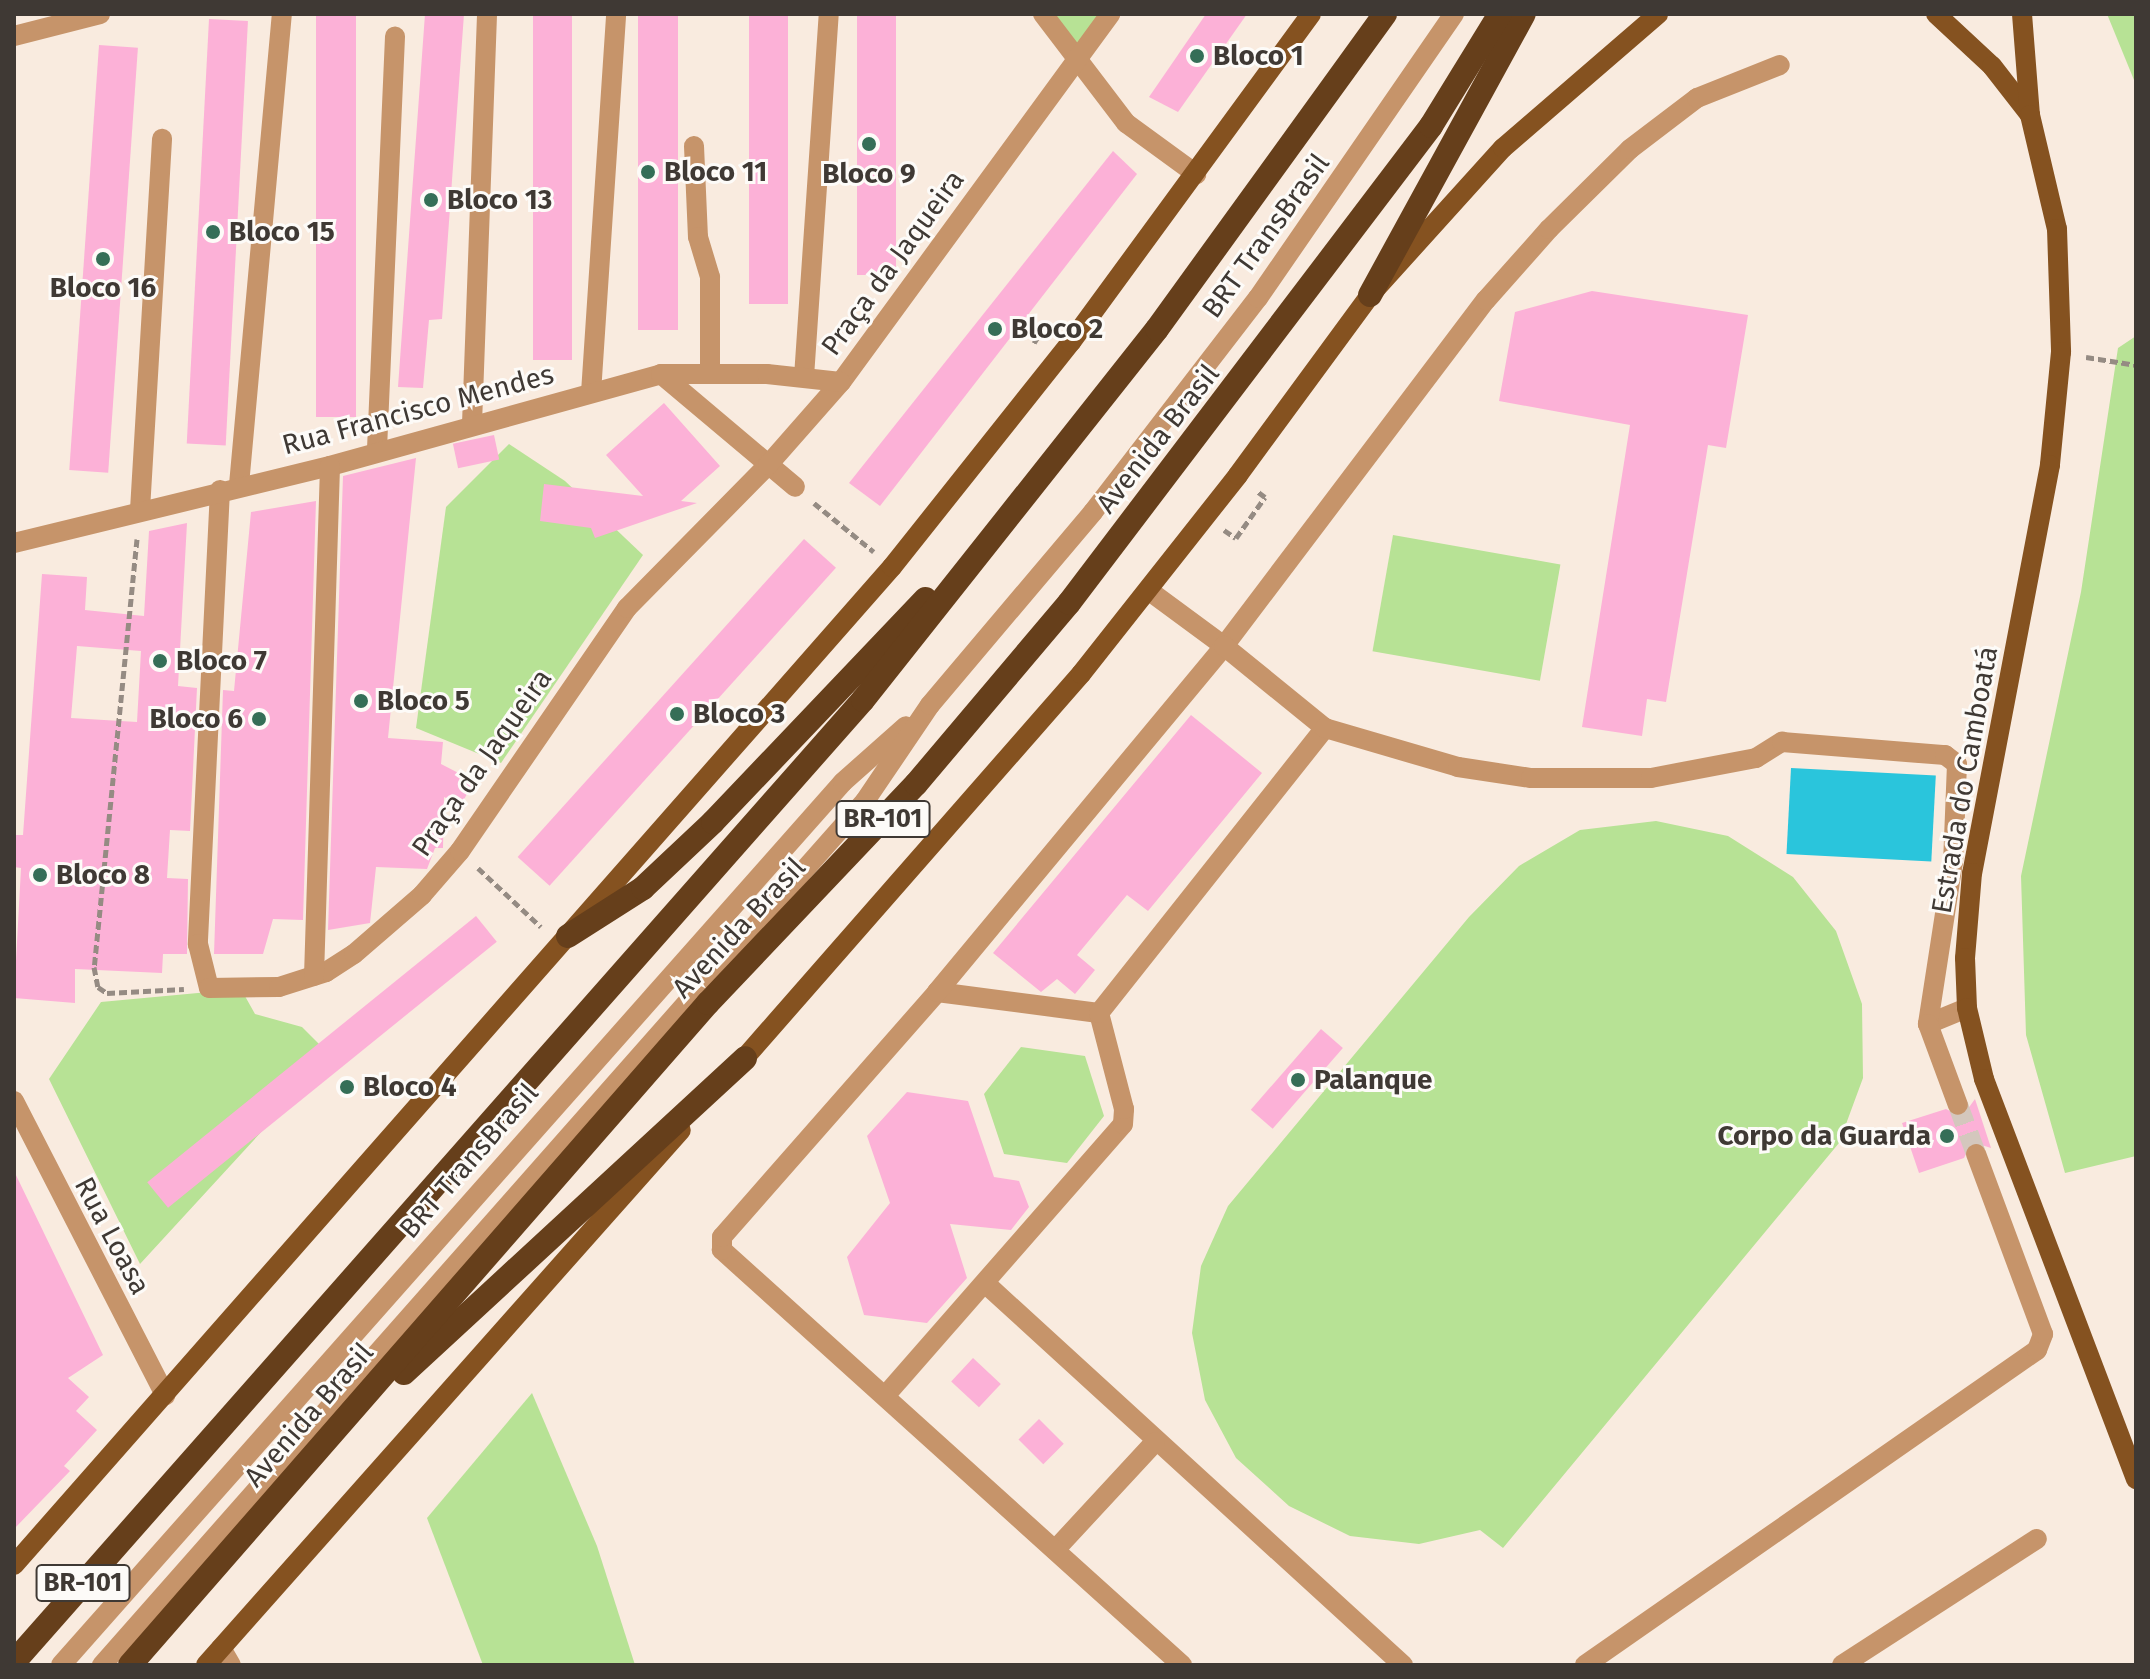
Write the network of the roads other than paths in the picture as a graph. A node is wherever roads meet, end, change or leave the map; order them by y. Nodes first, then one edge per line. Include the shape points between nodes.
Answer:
1 (100, 14) edge
2 (282, 14) edge
3 (487, 14) edge
4 (616, 14) edge
5 (829, 14) edge
6 (1043, 14) edge
7 (1110, 14) edge
8 (1311, 14) edge
9 (1372, 14) edge
10 (1385, 14) edge
11 (1454, 14) edge
12 (1500, 14) edge
13 (1524, 14) edge
14 (1936, 14) edge
15 (2022, 14) edge
16 (1658, 15) edge
17 (14, 36) edge
18 (395, 36) dead end
19 (1075, 61) junction
20 (1780, 65) dead end
21 (1344, 75) junction
22 (2030, 115) junction
23 (162, 139) dead end
24 (694, 146) dead end
25 (1196, 174) junction
26 (1370, 295) junction
27 (710, 373) junction
28 (661, 374) junction
29 (804, 377) junction
30 (841, 382) junction
31 (591, 393) junction
32 (472, 424) junction
33 (377, 449) junction
34 (768, 465) junction
35 (330, 466) junction
36 (229, 487) junction
37 (795, 487) road end
38 (1026, 492) junction
39 (140, 510) junction
40 (14, 543) edge
41 (1148, 590) junction
42 (1224, 646) junction
43 (930, 705) junction
44 (1325, 728) junction
45 (564, 940) junction
46 (314, 976) junction
47 (937, 992) junction
48 (1967, 1008) junction
49 (1099, 1013) junction
50 (1928, 1024) junction
51 (745, 1058) junction
52 (14, 1101) edge
53 (1958, 1105) tunnel mouth
54 (19, 1130) edge
55 (1976, 1154) tunnel mouth
56 (986, 1284) junction
57 (165, 1395) junction
58 (885, 1396) junction
59 (1155, 1442) junction
60 (309, 1461) junction
61 (2136, 1479) edge
62 (2037, 1539) dead end
63 (1055, 1550) junction
64 (14, 1565) edge
65 (226, 1657) edge
66 (14, 1662) edge
67 (61, 1665) edge
68 (102, 1665) edge
69 (130, 1665) edge
70 (206, 1665) edge
71 (1182, 1665) edge
72 (1403, 1665) edge
73 (1585, 1665) edge
74 (1842, 1665) edge

1 - 17 street
2 - 36 street
3 - 32 street
4 - 31 street
5 - 29 street
6 - 19 street
7 - 19 street, Praça da Jaqueira
8 - 25 main road
9 - 21 highway
10 - 21 highway, Avenida Brasil / BR-101
11 - 43 street, BRT TransBrasil via 1171,413
12 - 60 highway, Avenida Brasil / BR-101 via 1431,126 1069,603 916,784 708,1003
13 - 26 highway
14 - 22 main road, Estrada do Camboatá via 1992,66
15 - 22 main road, Estrada do Camboatá
16 - 26 main road via 1503,148
18 - 33 street
19 - 25 street via 1126,123
19 - 30 street, Praça da Jaqueira
20 - 42 street via 1697,98 1630,149 1549,229 1486,300
21 - 38 highway, Avenida Brasil / BR-101 via 1157,329
22 - 48 main road, Estrada do Camboatá via 2057,229 2061,352 2048,481 1972,873
23 - 39 street
24 - 27 street via 698,237 710,277
25 - 45 main road via 892,567
26 - 41 main road
27 - 28 street, Rua Francisco Mendes
27 - 29 street, Rua Francisco Mendes
28 - 31 street, Rua Francisco Mendes
28 - 34 street
29 - 30 street, Rua Francisco Mendes
30 - 34 street, Praça da Jaqueira
31 - 32 street, Rua Francisco Mendes
32 - 33 street, Rua Francisco Mendes
33 - 35 street, Rua Francisco Mendes
34 - 37 street
34 - 46 street, Praça da Jaqueira via 627,608 460,851 384,929
35 - 36 street, Rua Francisco Mendes
35 - 46 street
36 - 39 street, Rua Francisco Mendes
36 - 46 street, Praça da Jaqueira via 196,923 209,988 279,987
38 - 45 highway via 713,822 643,888
38 - 66 highway, Avenida Brasil / BR-101 via 776,803
39 - 40 street, Rua Francisco Mendes
41 - 42 street
41 - 51 main road
42 - 44 street
42 - 47 street
43 - 67 street, BRT TransBrasil via 843,782
43 - 68 street, BRT TransBrasil via 865,801
44 - 49 street
44 - 50 street via 1458,767 1531,778 1651,778 1756,758 1782,742 1945,755 1957,764 1953,862
45 - 57 main road
47 - 49 street
47 - 58 street via 722,1237 722,1250
48 - 50 street
48 - 61 main road, Estrada do Camboatá via 1984,1079
49 - 56 street via 1124,1109 1123,1124
50 - 53 street
51 - 60 highway
51 - 65 main road
52 - 54 street, Rua Loasa
54 - 57 street, Rua Loasa
55 - 73 street via 2043,1334 2037,1350
56 - 58 street
56 - 59 street
57 - 64 main road
58 - 63 street
59 - 63 street
59 - 72 street
60 - 69 highway, Avenida Brasil / BR-101
62 - 74 street
63 - 71 street
65 - 70 main road

